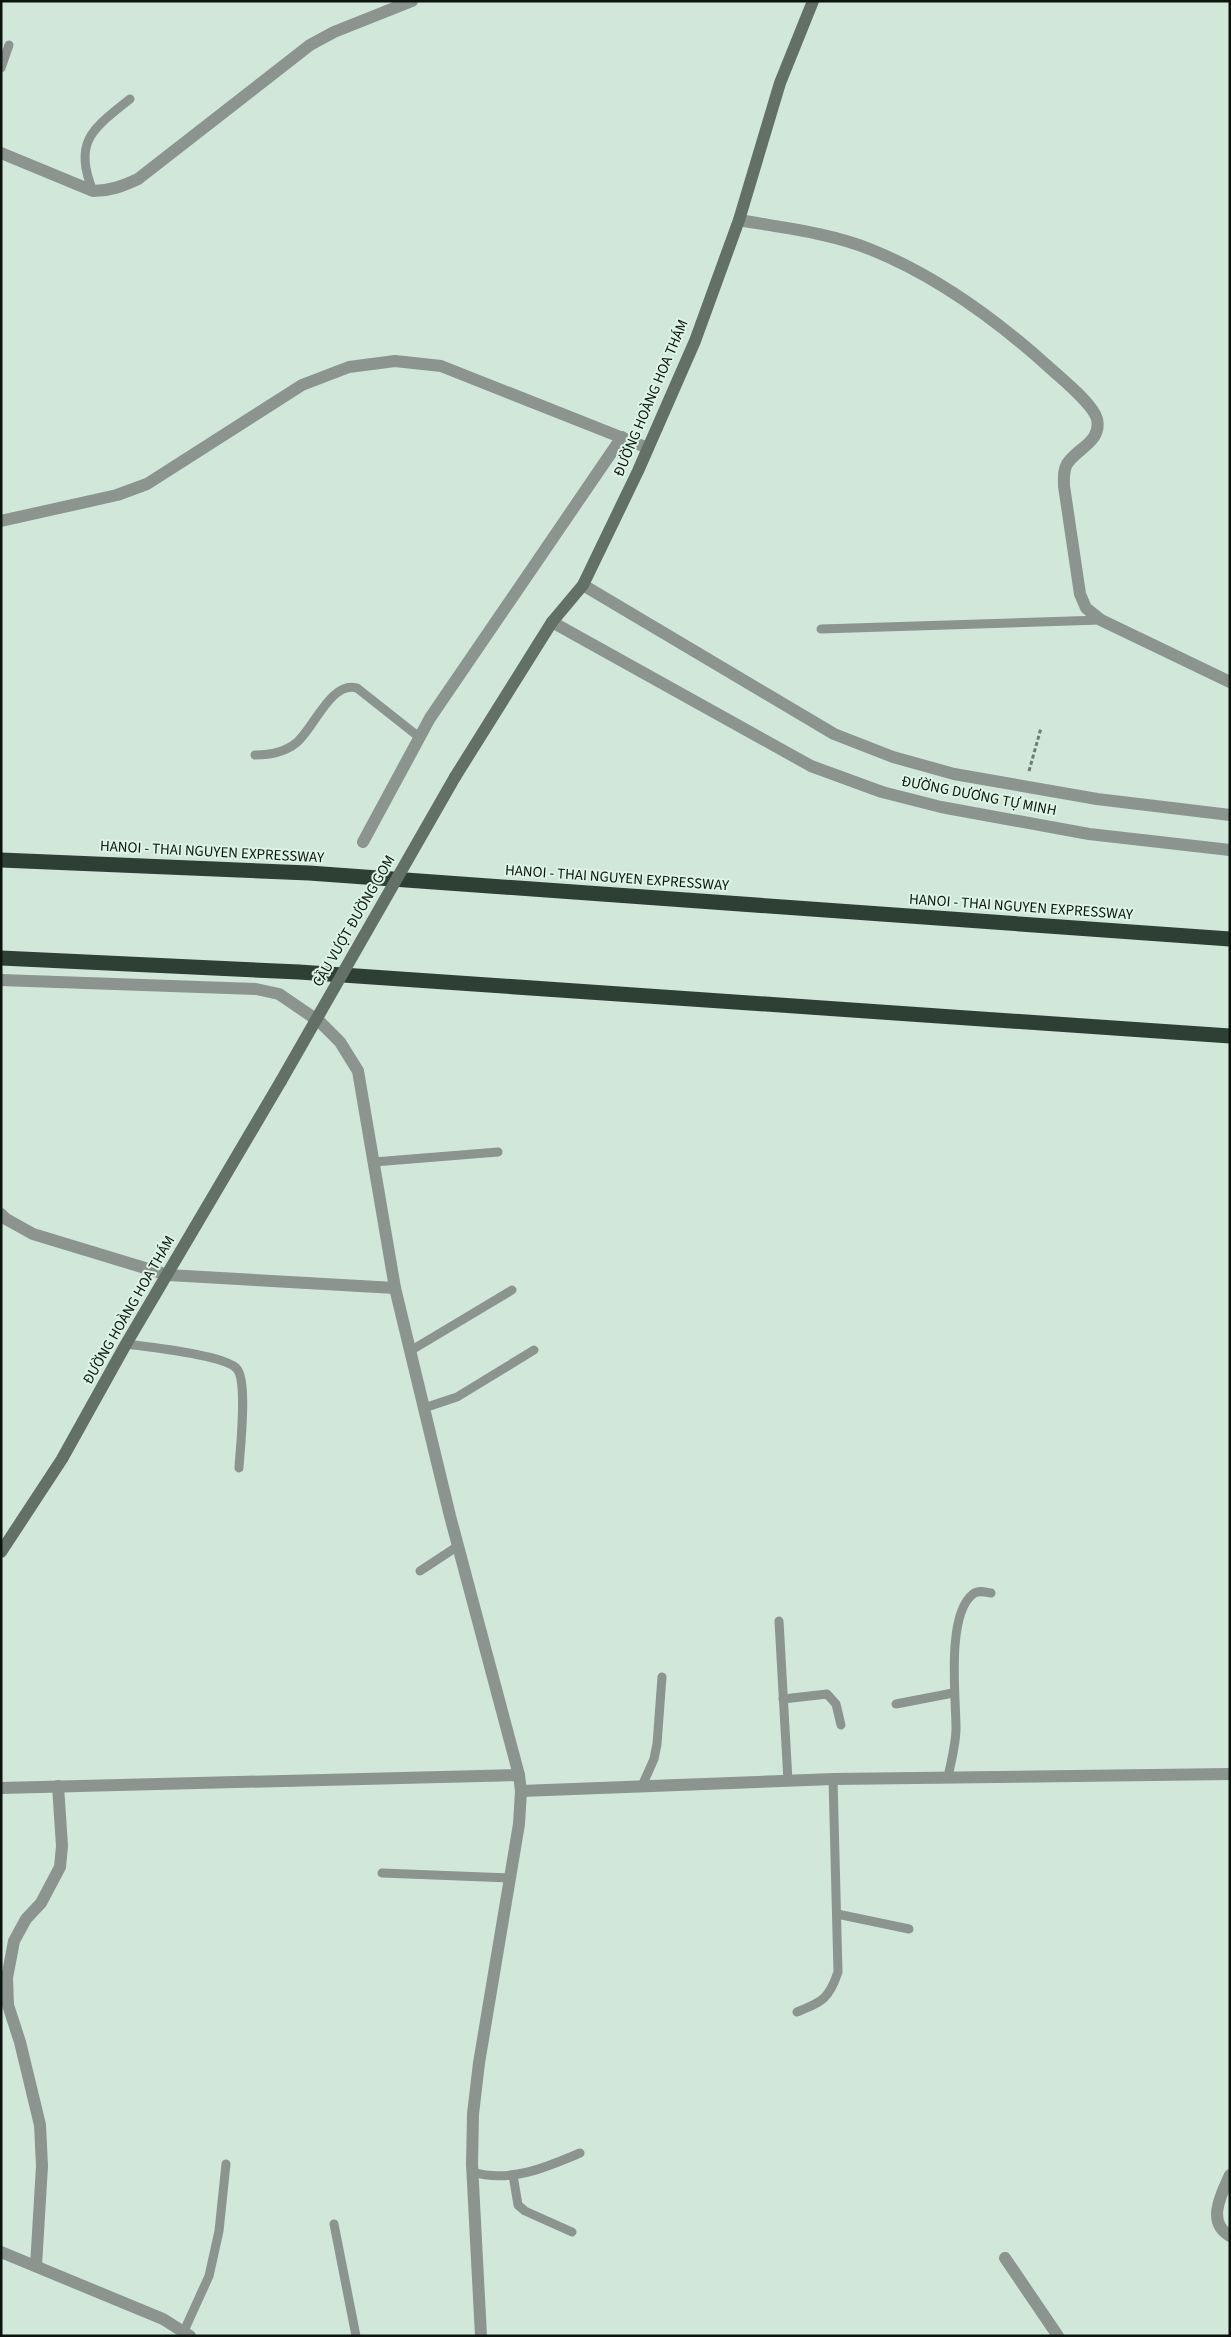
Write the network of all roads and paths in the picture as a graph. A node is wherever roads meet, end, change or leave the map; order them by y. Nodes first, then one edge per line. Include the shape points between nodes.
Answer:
1 (412, 1) edge
2 (813, 1) edge
3 (9, 45) dead end
4 (1, 68) edge
5 (130, 99) dead end
6 (1, 152) edge
7 (93, 191) junction
8 (739, 220) junction
9 (622, 437) junction
10 (648, 448) junction
11 (1, 521) edge
12 (583, 585) junction
13 (1101, 620) junction
14 (552, 622) junction
15 (821, 628) dead end
16 (1230, 682) edge
17 (1042, 728) dead end
18 (419, 737) junction
19 (255, 755) dead end
20 (455, 776) joint
21 (1024, 786) junction
22 (1230, 815) edge
23 (362, 842) dead end
24 (1230, 850) edge
25 (1, 860) edge
26 (1230, 939) edge
27 (1, 958) edge
28 (1, 980) edge
29 (1230, 1036) edge
30 (281, 1081) joint
31 (498, 1152) dead end
32 (374, 1162) junction
33 (3, 1218) edge
34 (168, 1275) junction
35 (395, 1288) junction
36 (512, 1290) dead end
37 (126, 1344) junction
38 (534, 1350) dead end
39 (410, 1351) junction
40 (424, 1408) junction
41 (239, 1468) dead end
42 (458, 1546) junction
43 (1, 1552) edge
44 (420, 1571) dead end
45 (991, 1593) dead end
46 (779, 1621) dead end
47 (662, 1677) dead end
48 (953, 1692) junction
49 (783, 1699) junction
50 (896, 1704) dead end
51 (841, 1726) dead end
52 (519, 1774) junction
53 (1230, 1774) edge
54 (948, 1777) junction
55 (833, 1779) junction
56 (788, 1781) junction
57 (58, 1786) junction
58 (642, 1786) junction
59 (1, 1788) edge
60 (521, 1792) junction
61 (382, 1873) dead end
62 (510, 1878) junction
63 (838, 1914) junction
64 (909, 1929) dead end
65 (797, 2012) dead end
66 (580, 2153) dead end
67 (226, 2164) dead end
68 (472, 2172) junction
69 (513, 2175) junction
70 (1230, 2175) edge
71 (334, 2224) dead end
72 (572, 2232) dead end
73 (1230, 2236) edge
74 (1, 2252) edge
75 (1006, 2258) dead end
76 (36, 2266) junction
77 (187, 2333) edge
78 (356, 2336) edge
79 (481, 2336) edge
80 (1058, 2336) edge

1 - 7 street via 310,45 138,178 108,191
2 - 8 main road, ĐƯỜNG HOÀNG HOA THÁM via 780,84
3 - 4 lane
5 - 7 lane via 95,127 87,138 87,177
6 - 7 street
8 - 10 main road, ĐƯỜNG HOÀNG HOA THÁM via 695,341
8 - 13 street via 810,233 871,250 934,280 1031,351 1091,409 1097,418 1094,438 1068,463 1064,486 1080,594 1086,608
9 - 10 street
9 - 11 street via 441,366 395,361 349,368 302,385 147,484 117,495
9 - 18 street
10 - 12 main road, ĐƯỜNG HOÀNG HOA THÁM
12 - 14 main road, ĐƯỜNG HOÀNG HOA THÁM
12 - 21 street, ĐƯỜNG DƯƠNG TỰ MINH via 834,734 893,757 945,772
13 - 15 lane
13 - 16 street
14 - 20 main road, ĐƯỜNG HOÀNG HOA THÁM
14 - 24 street, ĐƯỜNG DƯƠNG TỰ MINH via 811,766 882,792 941,808 1089,834
17 - 21 path
18 - 19 lane via 351,686 344,688 325,705 299,742 287,750
18 - 23 street
20 - 30 main road, CẦU VƯỢT ĐƯỜNG GOM, bridge
21 - 22 street, ĐƯỜNG DƯƠNG TỰ MINH via 1097,799
25 - 26 highway, HANOI - THAI NGUYEN EXPRESSWAY via 309,873
27 - 29 highway via 299,972
28 - 32 street via 256,989 279,994 327,1028 358,1071
30 - 34 main road, ĐƯỜNG HOÀNG HOA THÁM
31 - 32 lane
32 - 35 street
33 - 34 street via 33,1234
34 - 35 street
34 - 37 main road, ĐƯỜNG HOÀNG HOA THÁM
35 - 39 street
36 - 39 lane
37 - 41 lane via 224,1360 238,1370 243,1386
37 - 43 main road, ĐƯỜNG HOÀNG HOA THÁM via 62,1459
38 - 40 lane via 457,1396
39 - 40 street
40 - 42 street
42 - 44 lane
42 - 52 street
45 - 48 lane via 978,1592 966,1603 955,1642
46 - 49 lane
47 - 58 lane via 657,1744
48 - 50 lane
48 - 54 lane via 956,1730
49 - 51 lane via 827,1694 836,1704
49 - 56 lane
52 - 57 street
52 - 60 street
53 - 54 street
54 - 55 street
55 - 56 street
55 - 63 lane
56 - 58 street
57 - 59 street
57 - 76 street via 62,1846 60,1867 41,1903 26,1919 14,1941 7,1978 8,2005 40,2125 42,2166
58 - 60 street
60 - 62 street
61 - 62 lane
62 - 68 street via 479,2063 473,2114
63 - 64 lane
63 - 65 lane via 838,1972 832,1990 820,2003
66 - 69 lane
67 - 77 lane via 219,2231 209,2276
68 - 69 lane via 486,2176
68 - 79 street
69 - 72 lane via 518,2205
70 - 73 street via 1218,2204 1217,2222 1222,2232
71 - 78 lane
74 - 76 street
75 - 80 street
76 - 77 street via 164,2319

